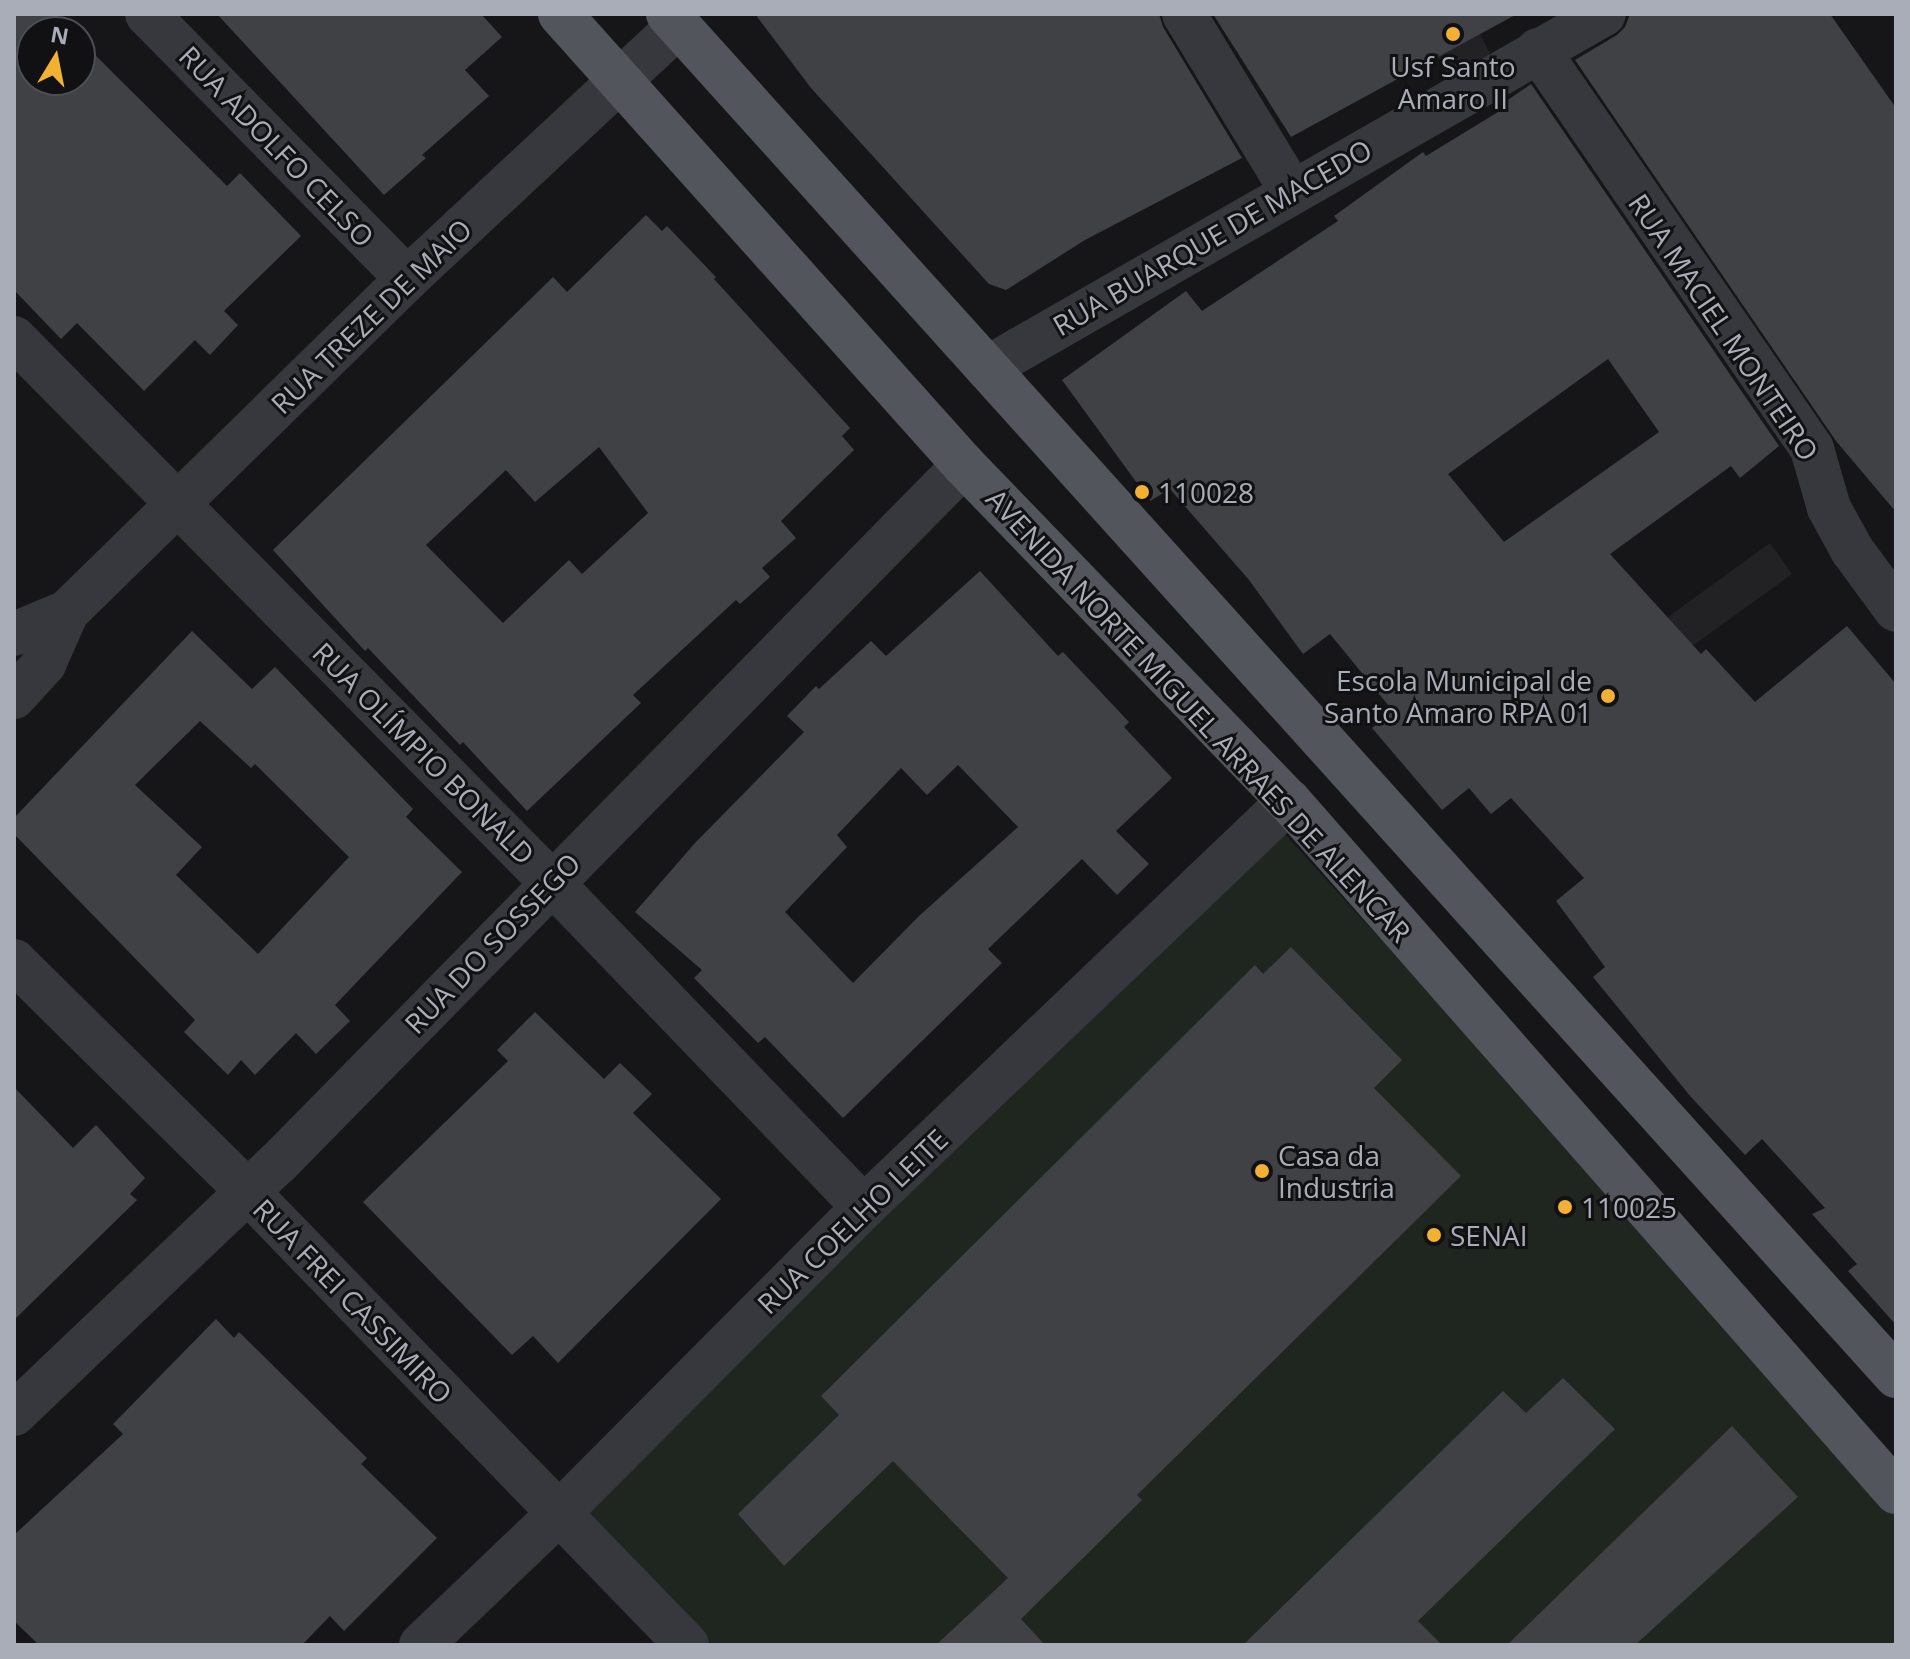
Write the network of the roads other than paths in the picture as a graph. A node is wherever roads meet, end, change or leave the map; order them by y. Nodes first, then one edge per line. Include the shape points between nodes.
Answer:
1 (147, 14) edge
2 (560, 14) edge
3 (1184, 14) edge
4 (1604, 14) edge
5 (673, 20) edge
6 (1538, 50) junction
7 (620, 81) junction
8 (1291, 190) junction
9 (407, 279) junction
10 (14, 338) edge
11 (987, 368) junction
12 (964, 465) junction
13 (179, 504) junction
14 (1896, 610) edge
15 (67, 612) junction
16 (14, 634) edge
17 (14, 697) edge
18 (1289, 801) junction
19 (551, 882) junction
20 (14, 961) edge
21 (248, 1192) junction
22 (864, 1207) junction
23 (1896, 1376) edge
24 (14, 1414) edge
25 (1896, 1492) edge
26 (557, 1515) junction
27 (421, 1645) edge
28 (687, 1645) edge

1 - 9 street, RUA ADOLFO CELSO
2 - 7 main road, AVENIDA NORTE MIGUEL ARRAES DE ALENCAR
3 - 8 street
4 - 6 street, RUA BUARQUE DE MACEDO
5 - 7 street, RUA TREZE DE MAIO
5 - 11 main road
6 - 8 street, RUA BUARQUE DE MACEDO
6 - 14 street, RUA MACIEL MONTEIRO via 1812,449 1829,508
7 - 9 street, RUA TREZE DE MAIO
7 - 12 main road, AVENIDA NORTE MIGUEL ARRAES DE ALENCAR
8 - 11 street, RUA BUARQUE DE MACEDO
9 - 13 street, RUA TREZE DE MAIO
10 - 13 street, RUA OLÍMPIO BONALD
11 - 23 main road
12 - 18 main road, AVENIDA NORTE MIGUEL ARRAES DE ALENCAR
12 - 19 street, RUA DO SOSSEGO
13 - 15 street, RUA TREZE DE MAIO
13 - 19 street, RUA OLÍMPIO BONALD
15 - 16 street, RUA TREZE DE MAIO
15 - 17 street, RUA TREZE DE MAIO via 44,664
18 - 22 street, RUA COELHO LEITE
18 - 25 main road, AVENIDA NORTE MIGUEL ARRAES DE ALENCAR
19 - 21 street, RUA DO SOSSEGO
19 - 22 street, RUA OLÍMPIO BONALD
20 - 21 street, RUA FREI CASSIMIRO
21 - 24 street, RUA DO SOSSEGO
21 - 26 street, RUA FREI CASSIMIRO
22 - 26 street, RUA COELHO LEITE
26 - 27 street, RUA COELHO LEITE
26 - 28 street, RUA FREI CASSIMIRO

